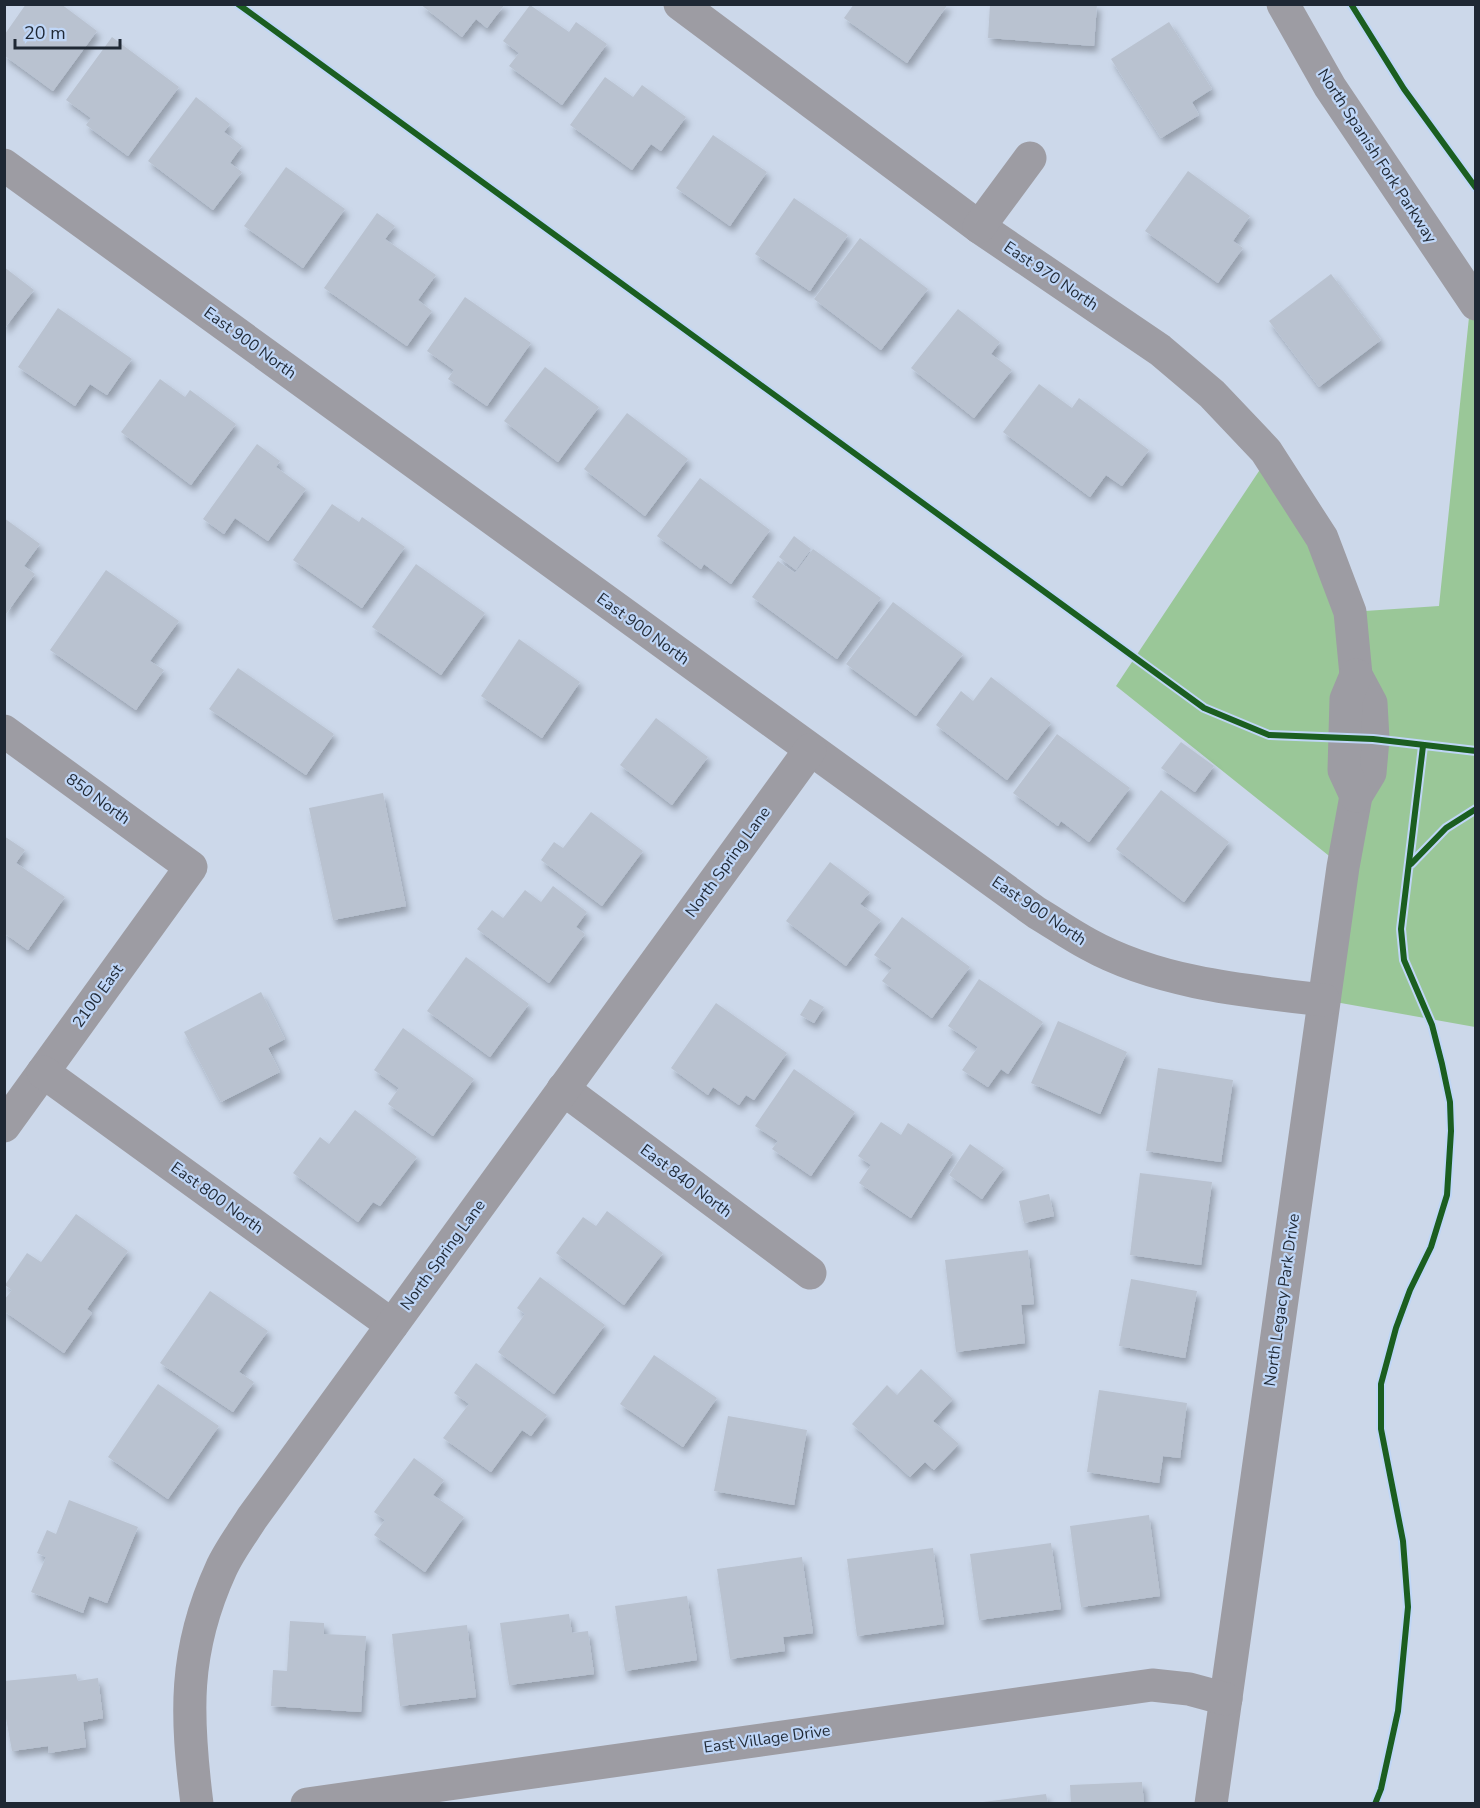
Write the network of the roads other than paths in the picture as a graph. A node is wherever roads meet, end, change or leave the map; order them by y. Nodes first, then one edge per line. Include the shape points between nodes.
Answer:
1 (680, 4) edge
2 (1283, 4) edge
3 (1030, 158) dead end
4 (4, 165) edge
5 (979, 227) junction
6 (1476, 304) edge
7 (1350, 612) joint
8 (4, 731) edge
9 (810, 750) junction
10 (191, 867) joint
11 (1324, 1000) junction
12 (43, 1072) junction
13 (563, 1089) junction
14 (4, 1125) edge
15 (810, 1273) dead end
16 (392, 1324) junction
17 (1226, 1699) junction
18 (196, 1803) edge
19 (307, 1803) edge
20 (1211, 1803) edge

1 - 5 street, East 970 North
2 - 6 street, North Spanish Fork Parkway via 1330,87
3 - 5 street
4 - 9 street, East 900 North
5 - 7 street, East 970 North via 1160,350 1212,394 1266,451 1322,538
7 - 11 street, North Legacy Park Drive via 1356,675 1346,699 1344,770 1356,796
8 - 10 street, 850 North
9 - 11 street, East 900 North via 1089,945 1149,969 1194,980
9 - 13 street, North Spring Lane
10 - 12 street, 2100 East
11 - 17 street, North Legacy Park Drive
12 - 14 street, 2100 East
12 - 16 street, East 800 North
13 - 15 street, East 840 North
13 - 16 street, North Spring Lane
16 - 18 street, North Spring Lane via 252,1518 222,1567 193,1651 188,1738
17 - 19 street, East Village Drive via 1152,1685
17 - 20 street, North Legacy Park Drive

